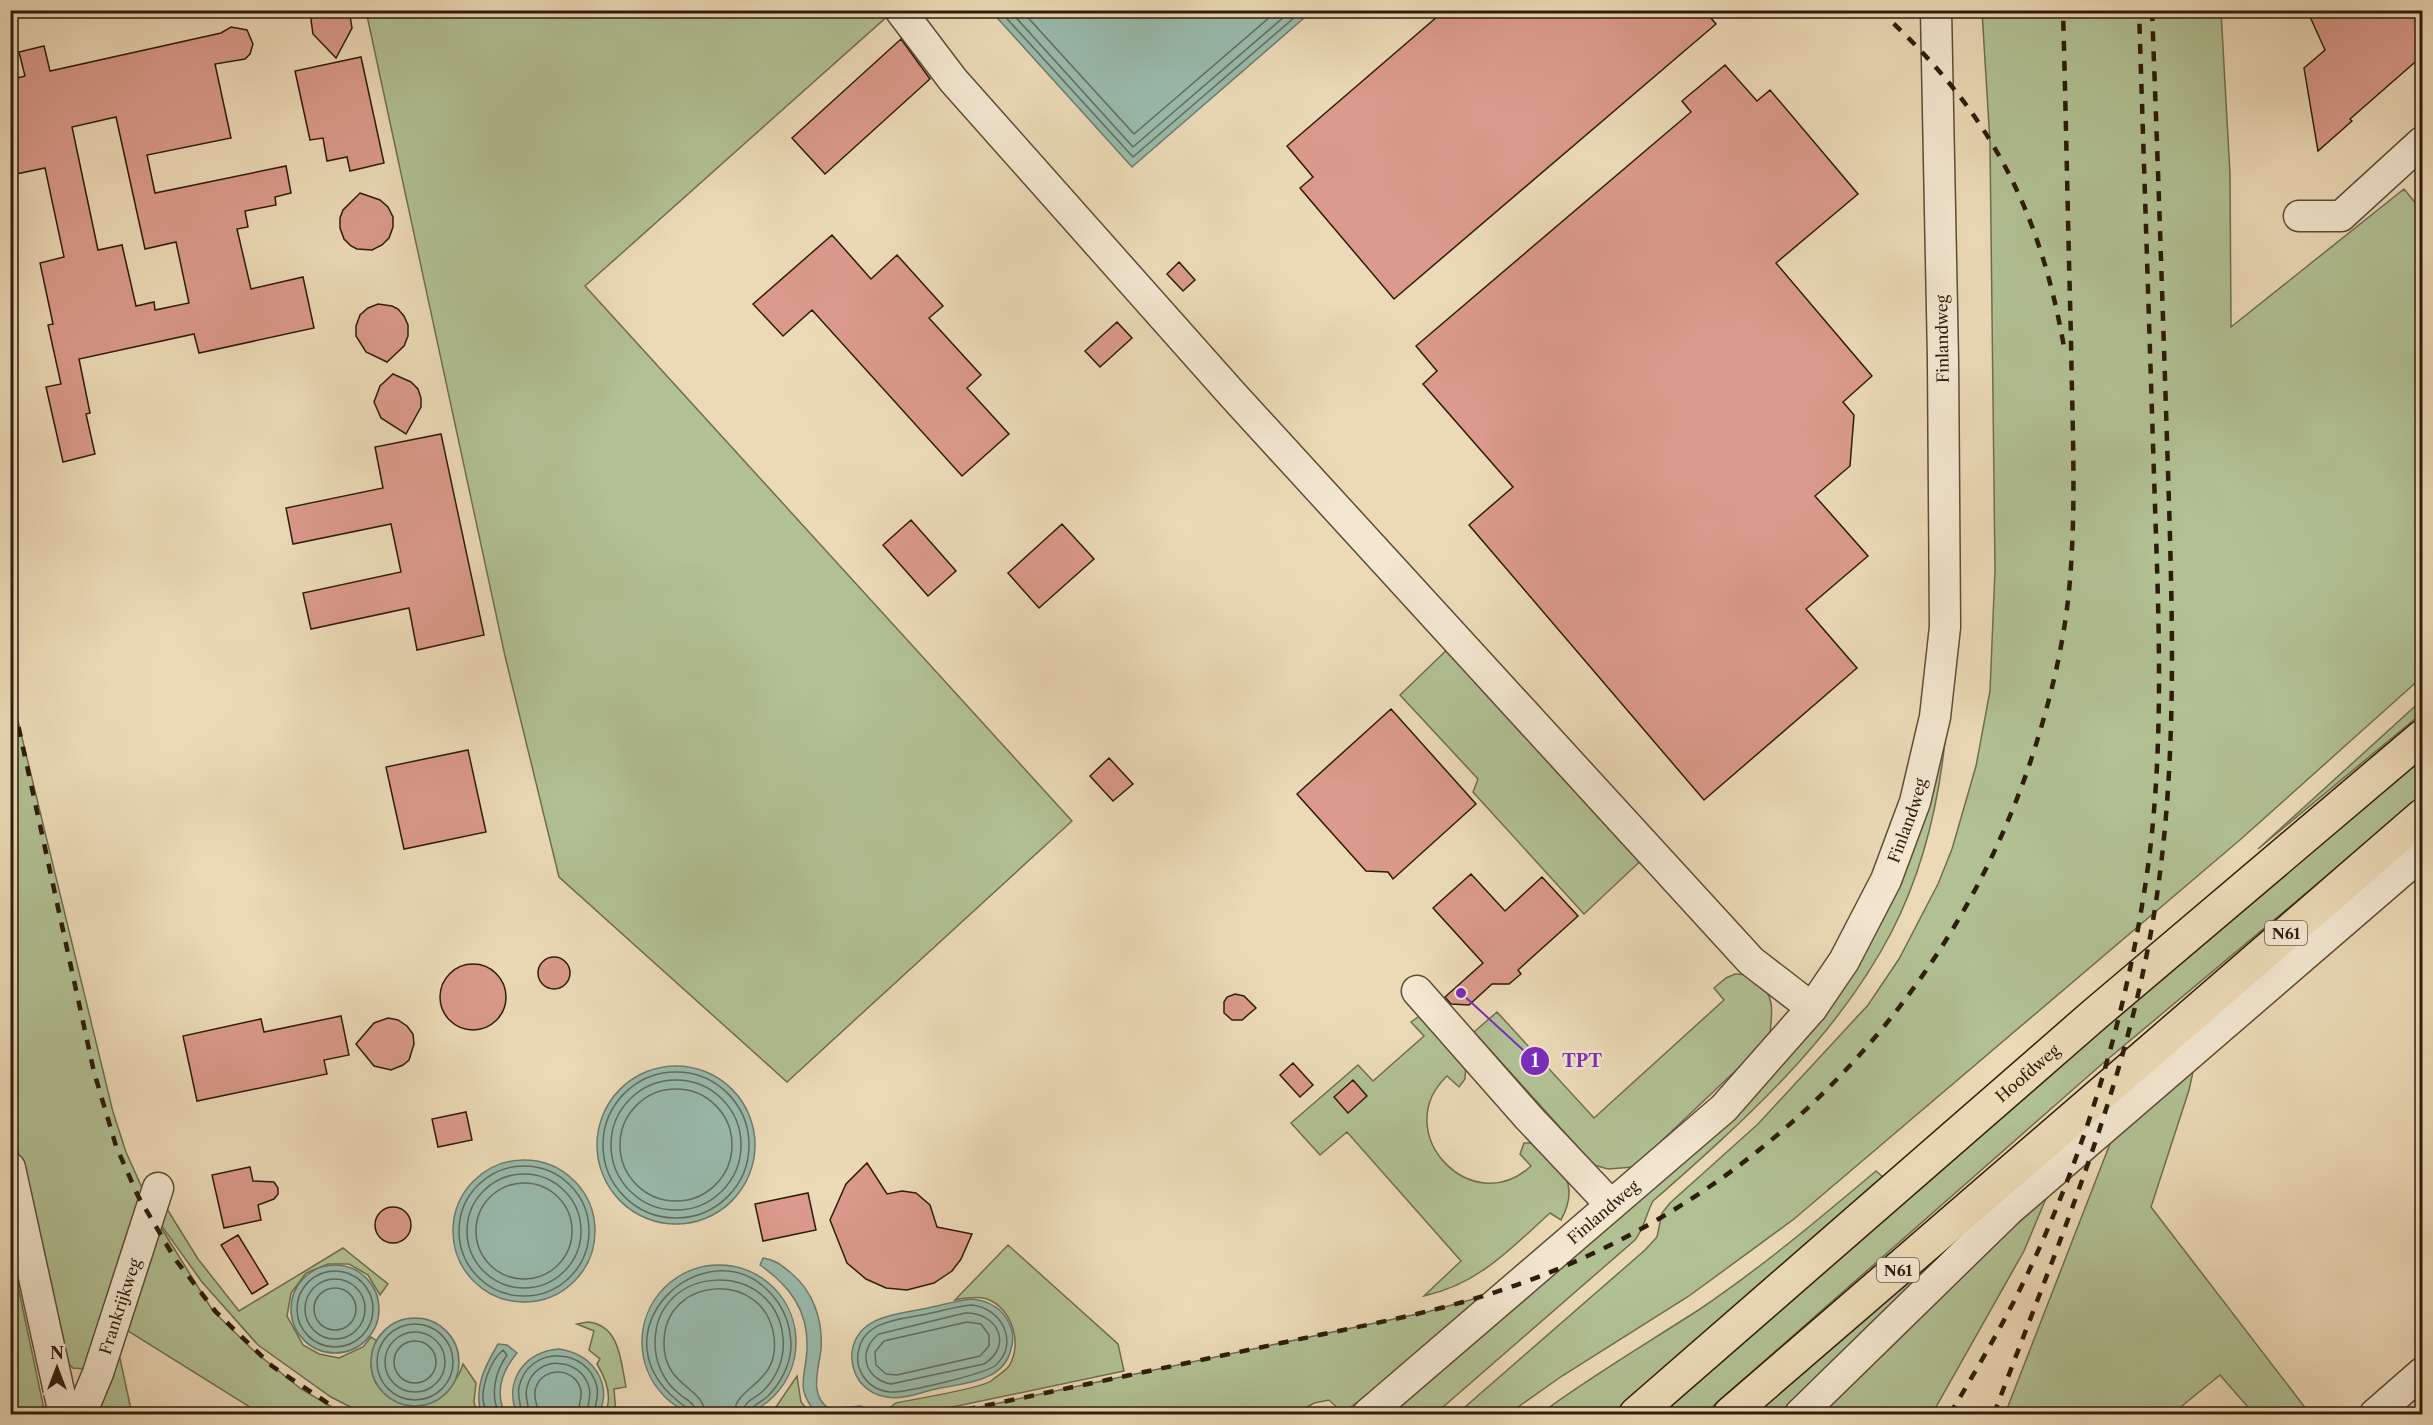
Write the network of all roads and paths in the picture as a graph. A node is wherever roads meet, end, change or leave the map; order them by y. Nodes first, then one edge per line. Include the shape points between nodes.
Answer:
1 (900, 10) edge
2 (1936, 10) edge
3 (2422, 142) edge
4 (2299, 216) dead end
5 (2422, 737) edge
6 (2422, 816) edge
7 (2422, 854) edge
8 (1417, 991) dead end
9 (1812, 1008) junction
10 (10, 1167) edge
11 (158, 1188) dead end
12 (1611, 1205) junction
13 (2422, 1373) edge
14 (64, 1414) edge
15 (70, 1414) edge
16 (1368, 1414) edge
17 (1636, 1414) edge
18 (1730, 1414) edge
19 (1800, 1414) edge
20 (2375, 1414) edge

1 - 9 street via 953,80 1248,411 1751,961
2 - 9 street, Finlandweg via 1945,627 1935,717 1915,802 1886,880 1844,961
3 - 4 street via 2341,216
5 - 17 main road, Hoofdweg via 2085,1023
6 - 18 main road, N61
7 - 19 street via 2009,1210
8 - 12 street
9 - 12 street, Finlandweg via 1724,1108
10 - 14 street
11 - 15 street, Frankrijkweg via 98,1373 83,1409
12 - 16 street, Finlandweg
13 - 20 street

